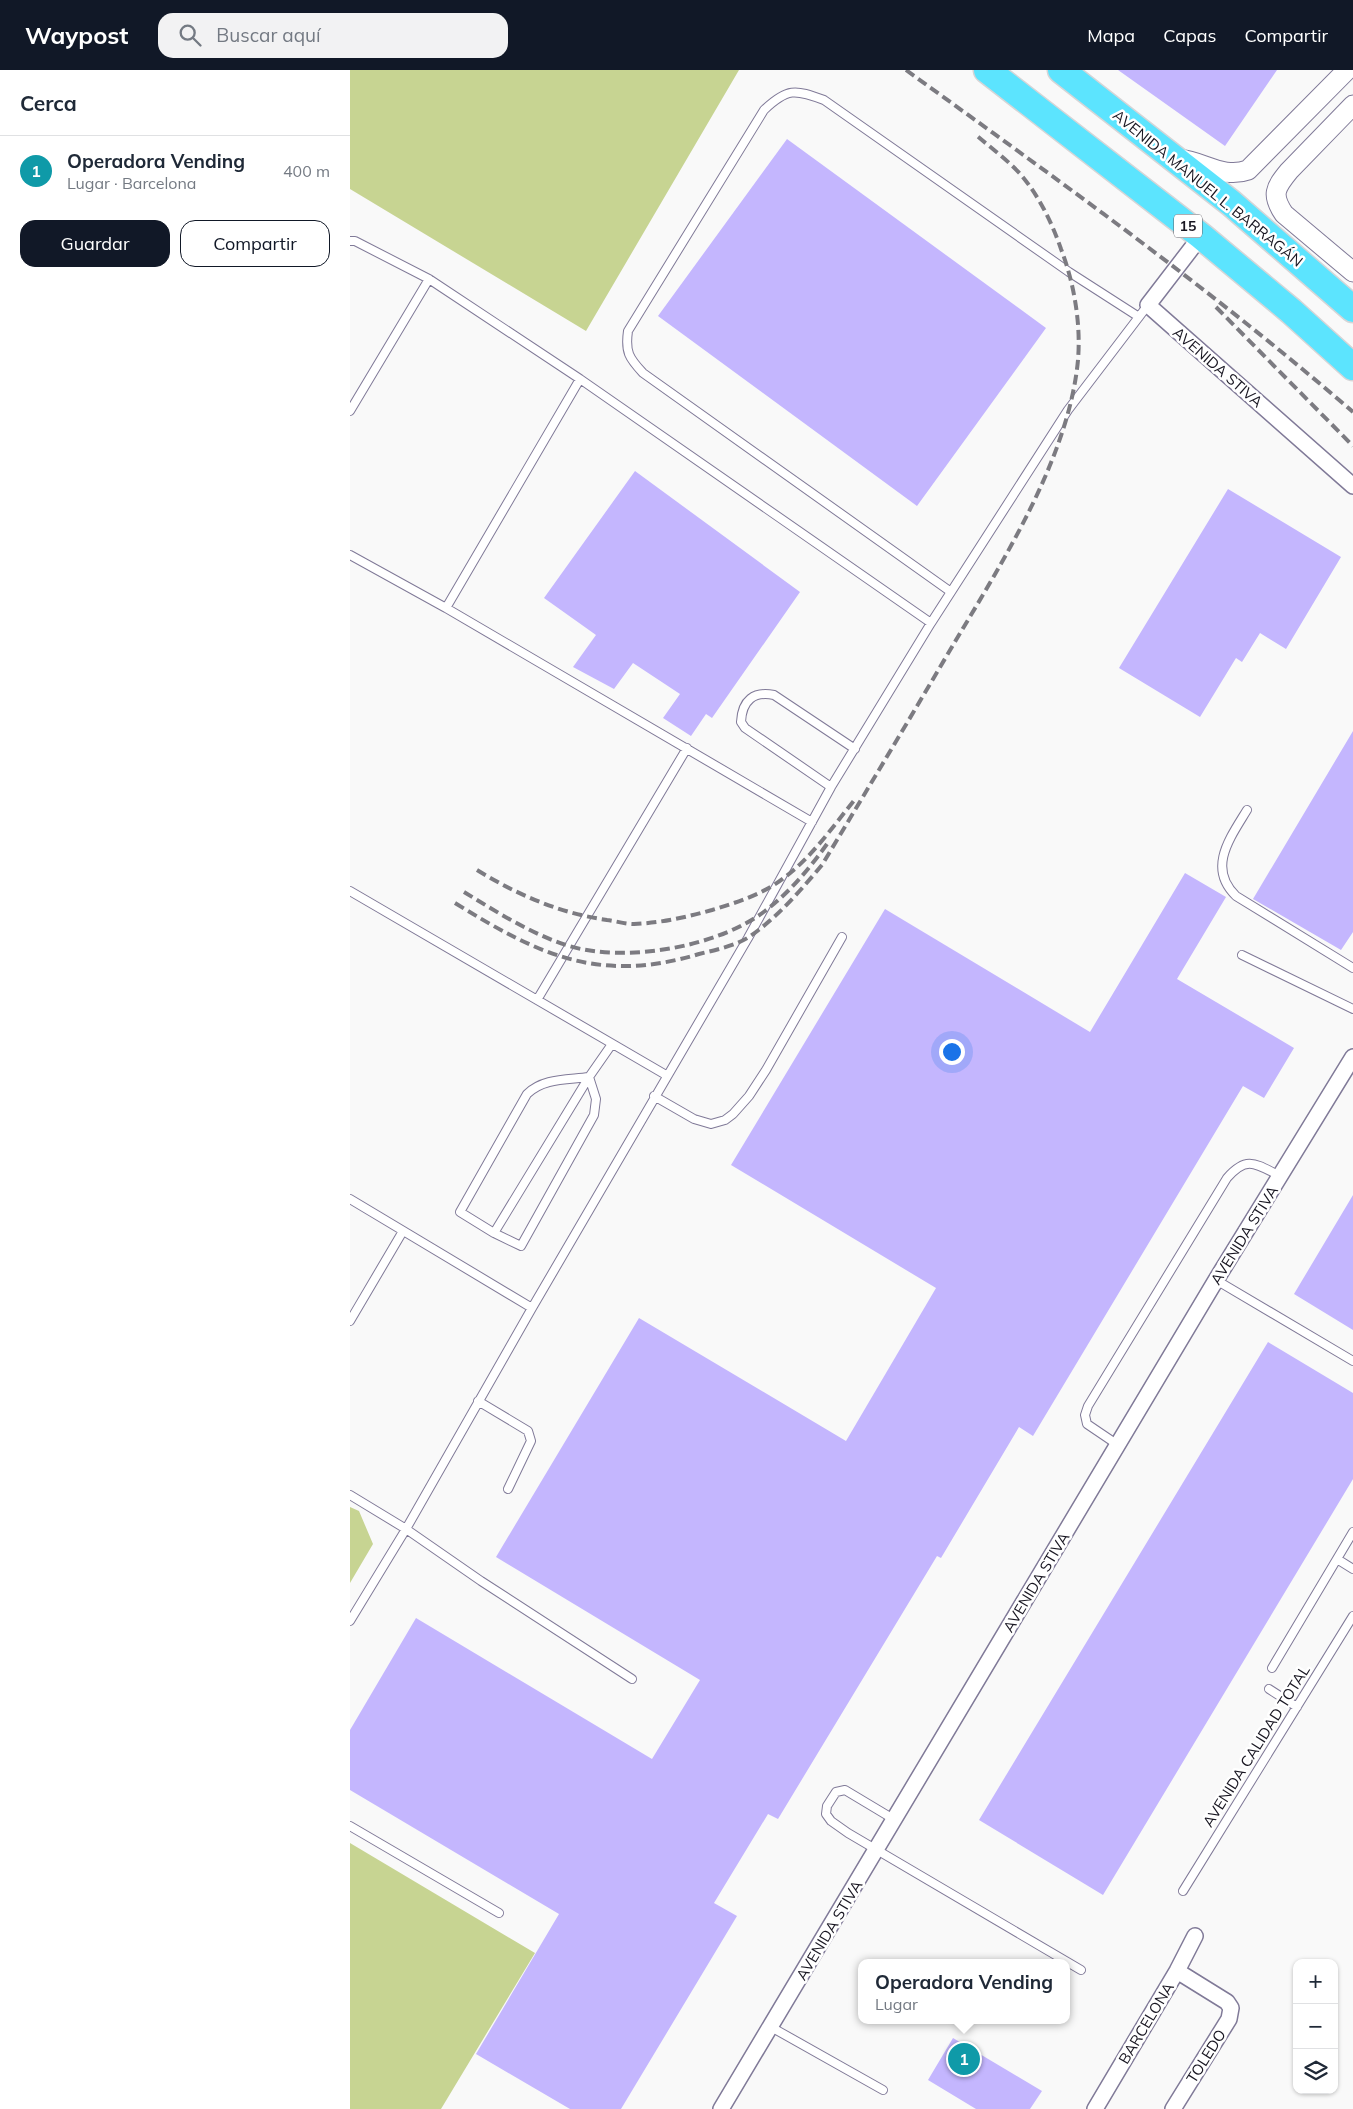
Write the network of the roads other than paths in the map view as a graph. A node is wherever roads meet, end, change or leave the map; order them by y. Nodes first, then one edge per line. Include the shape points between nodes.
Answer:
1 (987, 70) edge
2 (1061, 70) edge
3 (1347, 70) edge
4 (1353, 105) edge
5 (1173, 158) junction
6 (1201, 236) junction
7 (350, 241) edge
8 (1353, 272) edge
9 (429, 279) junction
10 (1353, 309) edge
11 (1144, 311) junction
12 (1353, 367) edge
13 (580, 379) junction
14 (350, 411) edge
15 (1353, 486) edge
16 (350, 555) edge
17 (951, 592) junction
18 (446, 608) junction
19 (931, 623) junction
20 (687, 748) junction
21 (855, 749) junction
22 (831, 787) junction
23 (1247, 810) dead end
24 (812, 822) junction
25 (350, 891) edge
26 (842, 937) dead end
27 (1242, 955) dead end
28 (1353, 968) edge
29 (537, 1000) junction
30 (1353, 1009) edge
31 (612, 1044) junction
32 (1353, 1057) edge
33 (666, 1076) junction
34 (589, 1078) junction
35 (654, 1096) junction
36 (1280, 1176) junction
37 (350, 1199) edge
38 (403, 1231) junction
39 (494, 1233) junction
40 (1216, 1280) junction
41 (532, 1308) junction
42 (350, 1321) edge
43 (1353, 1361) edge
44 (478, 1401) junction
45 (1118, 1445) junction
46 (508, 1490) dead end
47 (350, 1496) edge
48 (406, 1529) junction
49 (1353, 1532) edge
50 (1337, 1559) junction
51 (1353, 1568) edge
52 (1353, 1616) edge
53 (350, 1621) edge
54 (1272, 1668) dead end
55 (632, 1679) dead end
56 (1269, 1689) dead end
57 (1297, 1707) junction
58 (895, 1820) junction
59 (350, 1826) edge
60 (876, 1851) junction
61 (1183, 1891) dead end
62 (499, 1913) dead end
63 (1195, 1936) dead end
64 (1062, 1959) edge
65 (1070, 1964) edge
66 (1081, 1970) dead end
67 (1177, 1971) junction
68 (771, 2027) junction
69 (883, 2090) dead end
70 (721, 2109) edge
71 (1095, 2109) edge
72 (1173, 2109) edge

1 - 6 highway, 15
2 - 5 highway, AVENIDA MANUEL L. BARRAGÁN
3 - 5 street via 1248,170 1228,174 1190,160
4 - 8 street via 1289,171 1279,183 1276,193 1277,203 1284,214
5 - 10 highway, AVENIDA MANUEL L. BARRAGÁN via 1231,203
6 - 11 street
6 - 12 highway, 15
7 - 9 lane
9 - 13 lane
9 - 14 lane
11 - 15 street, AVENIDA STIVA
11 - 17 lane via 1068,410
11 - 17 lane via 1069,272 824,100 802,92 779,95 764,110 628,331 626,347 631,360 642,374
13 - 18 lane
13 - 19 lane
16 - 18 lane
17 - 19 lane
18 - 20 lane
19 - 21 lane
20 - 24 lane
20 - 29 lane
21 - 22 lane
21 - 22 lane via 774,695 763,693 753,696 745,705 741,722 745,728
22 - 24 lane
23 - 28 lane via 1229,839 1223,857 1222,878 1226,887
24 - 33 lane
25 - 29 lane
26 - 35 lane via 766,1070 733,1114 711,1124 694,1119
27 - 30 lane
29 - 31 lane
31 - 33 lane
31 - 34 lane
32 - 36 street, AVENIDA STIVA
33 - 35 lane
34 - 39 lane
34 - 39 lane via 596,1098 594,1115 522,1246
34 - 39 lane via 544,1083 526,1094 460,1212
35 - 41 lane
36 - 40 street, AVENIDA STIVA
36 - 45 lane via 1250,1162 1227,1178 1088,1406 1087,1424
37 - 38 lane
38 - 41 lane
38 - 42 lane
40 - 43 lane
40 - 45 street, AVENIDA STIVA
41 - 44 lane
44 - 46 lane via 528,1431 531,1441
44 - 48 lane
45 - 58 street, AVENIDA STIVA
47 - 48 lane
48 - 53 lane
48 - 55 lane
49 - 50 lane
50 - 51 lane
50 - 54 lane
52 - 57 lane, AVENIDA CALIDAD TOTAL
56 - 57 lane
57 - 61 lane, AVENIDA CALIDAD TOTAL
58 - 60 street, AVENIDA STIVA
58 - 60 lane via 845,1790 836,1792 827,1806 826,1814 832,1821
59 - 62 lane
60 - 64 lane
60 - 68 street, AVENIDA STIVA
63 - 67 street, BARCELONA
65 - 66 lane
67 - 71 street, BARCELONA
67 - 72 street, TOLEDO via 1227,2002 1231,2008 1229,2019
68 - 69 lane
68 - 70 street, AVENIDA STIVA

